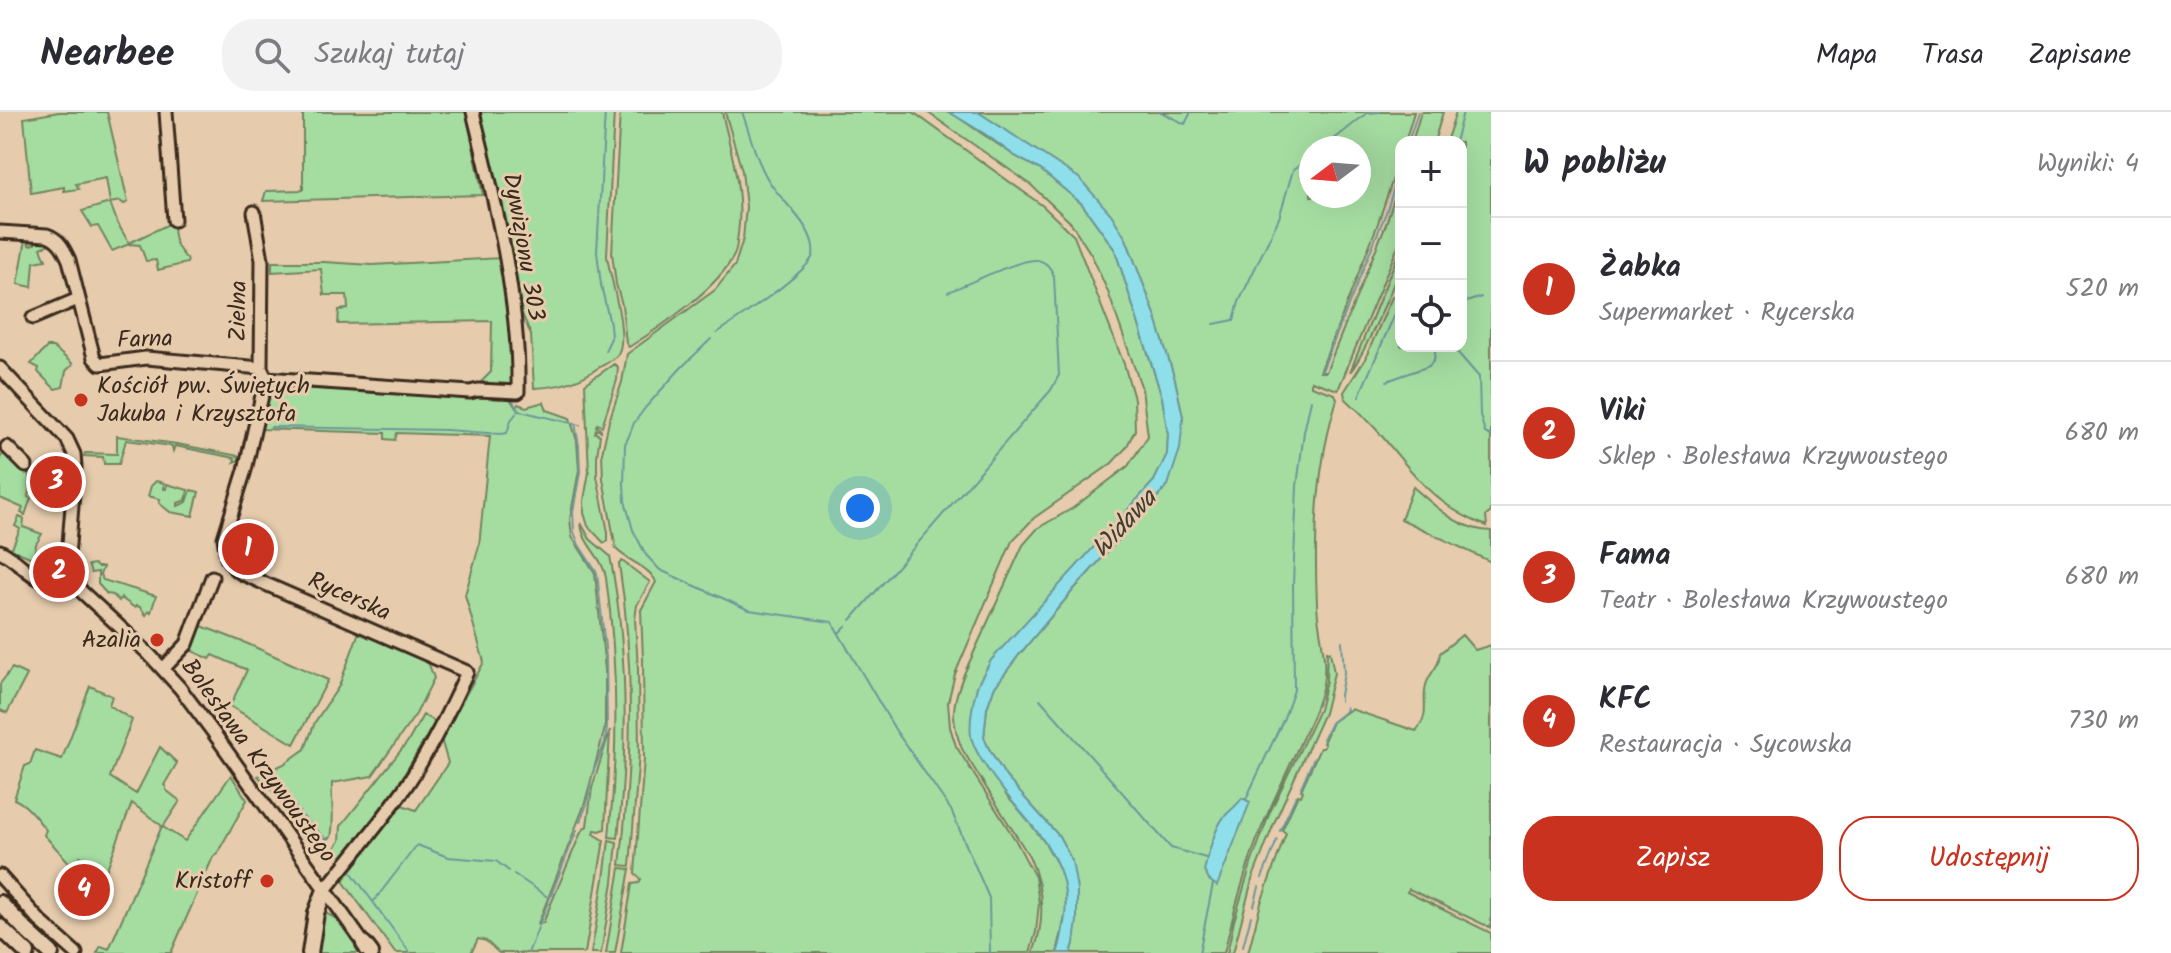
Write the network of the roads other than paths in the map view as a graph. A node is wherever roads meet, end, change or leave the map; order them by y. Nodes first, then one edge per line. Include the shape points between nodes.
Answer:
1 (166, 112) edge
2 (473, 112) edge
3 (254, 212) dead end
4 (174, 220) dead end
5 (0, 232) edge
6 (78, 299) junction
7 (33, 318) dead end
8 (0, 368) edge
9 (264, 373) junction
10 (2, 448) edge
11 (26, 466) dead end
12 (224, 548) joint
13 (0, 551) edge
14 (212, 577) dead end
15 (72, 579) junction
16 (163, 669) junction
17 (0, 876) edge
18 (325, 890) junction
19 (0, 903) edge
20 (338, 908) junction
21 (316, 913) junction
22 (0, 927) edge
23 (367, 950) edge
24 (27, 953) edge
25 (51, 953) edge
26 (76, 953) edge
27 (310, 953) edge

1 - 4 street
2 - 9 street, Dywizjonu 303 via 516,320 518,392
3 - 9 street, Zielna via 262,260
5 - 6 street via 47,235 58,241 69,260
6 - 7 street
6 - 9 street, Farna via 100,364 146,358
8 - 15 street via 72,449
9 - 12 street, Zielna
10 - 11 street
12 - 18 street, Rycerska via 243,574 467,672 417,769
13 - 15 street via 47,582
14 - 16 street via 187,644
15 - 16 street, Bolesława Krzywoustego
16 - 18 street, Bolesława Krzywoustego
17 - 26 street
18 - 20 street, Bolesława Krzywoustego
18 - 21 main road
19 - 25 main road
20 - 21 street via 324,907
20 - 23 street, Bolesława Krzywoustego
21 - 27 main road
22 - 24 main road

